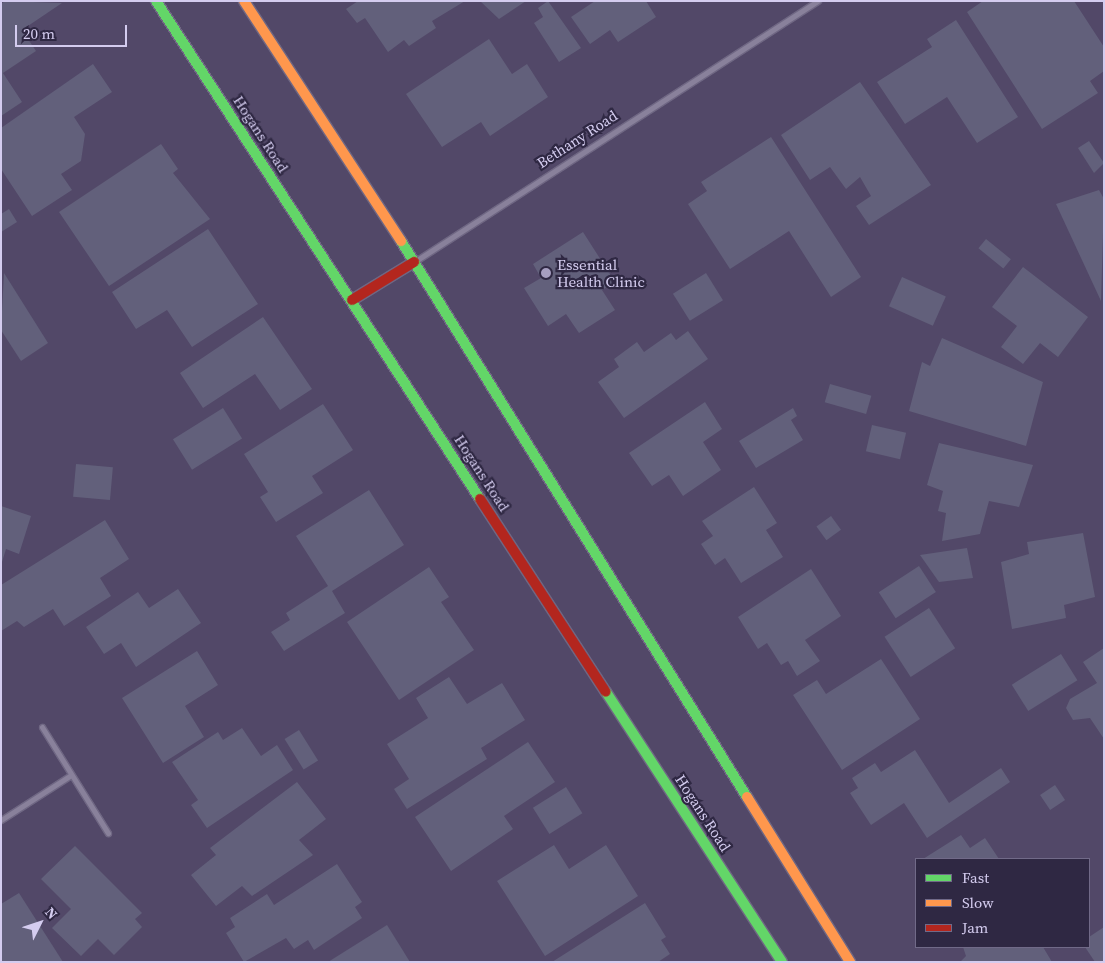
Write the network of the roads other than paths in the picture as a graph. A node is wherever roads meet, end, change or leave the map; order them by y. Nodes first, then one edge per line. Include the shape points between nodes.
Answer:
1 (156, 1) edge
2 (244, 1) edge
3 (818, 1) edge
4 (414, 262) junction
5 (352, 300) junction
6 (42, 727) dead end
7 (71, 775) junction
8 (1, 820) edge
9 (108, 833) dead end
10 (782, 962) edge
11 (850, 962) edge

1 - 5 street, Hogans Road
2 - 4 street
3 - 4 street, Bethany Road
4 - 5 street, Bethany Road
4 - 11 street
5 - 10 street, Hogans Road
6 - 7 street
7 - 8 street
7 - 9 street

